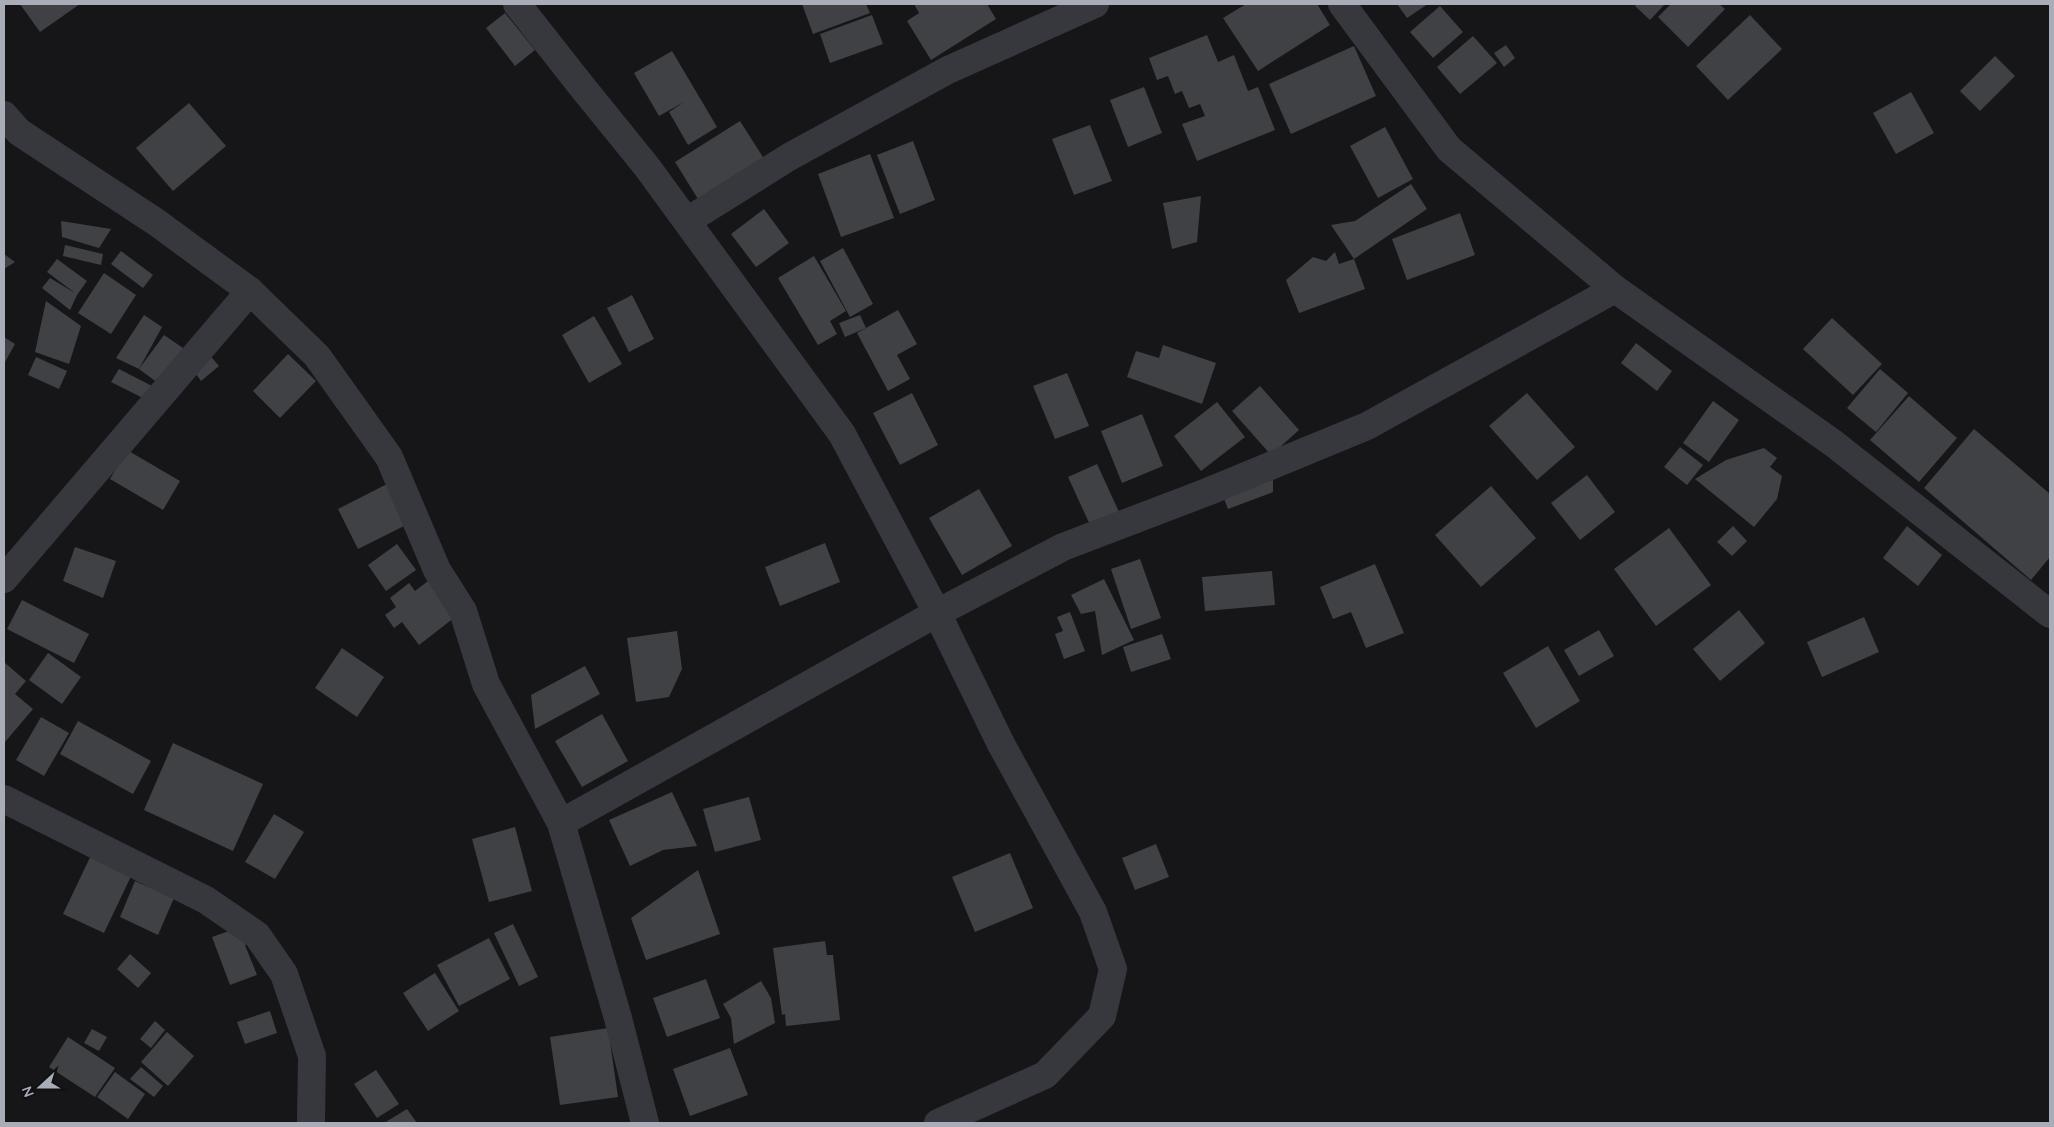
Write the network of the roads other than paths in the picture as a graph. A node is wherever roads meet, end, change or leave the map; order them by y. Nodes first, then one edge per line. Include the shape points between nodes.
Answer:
1 (517, 4) edge
2 (1095, 4) edge
3 (1342, 4) edge
4 (4, 115) edge
5 (687, 221) junction
6 (1615, 289) junction
7 (250, 291) junction
8 (4, 579) edge
9 (937, 613) junction
10 (2050, 614) edge
11 (4, 799) edge
12 (561, 823) junction
13 (311, 1123) edge
14 (645, 1123) edge
15 (938, 1123) edge

1 - 5 street via 648,167
2 - 5 street via 948,70 789,157
3 - 6 street via 1449,149
4 - 7 street via 19,132 156,222
5 - 9 street via 842,434
6 - 9 street via 1368,426 1063,547
6 - 10 street via 1833,443
7 - 8 street
7 - 12 street via 317,356 389,457 437,570 464,611 486,684
9 - 12 street
9 - 15 street via 1001,744 1093,912 1113,969 1102,1016 1045,1075
11 - 13 street via 206,900 258,935 284,974 312,1056
12 - 14 street

